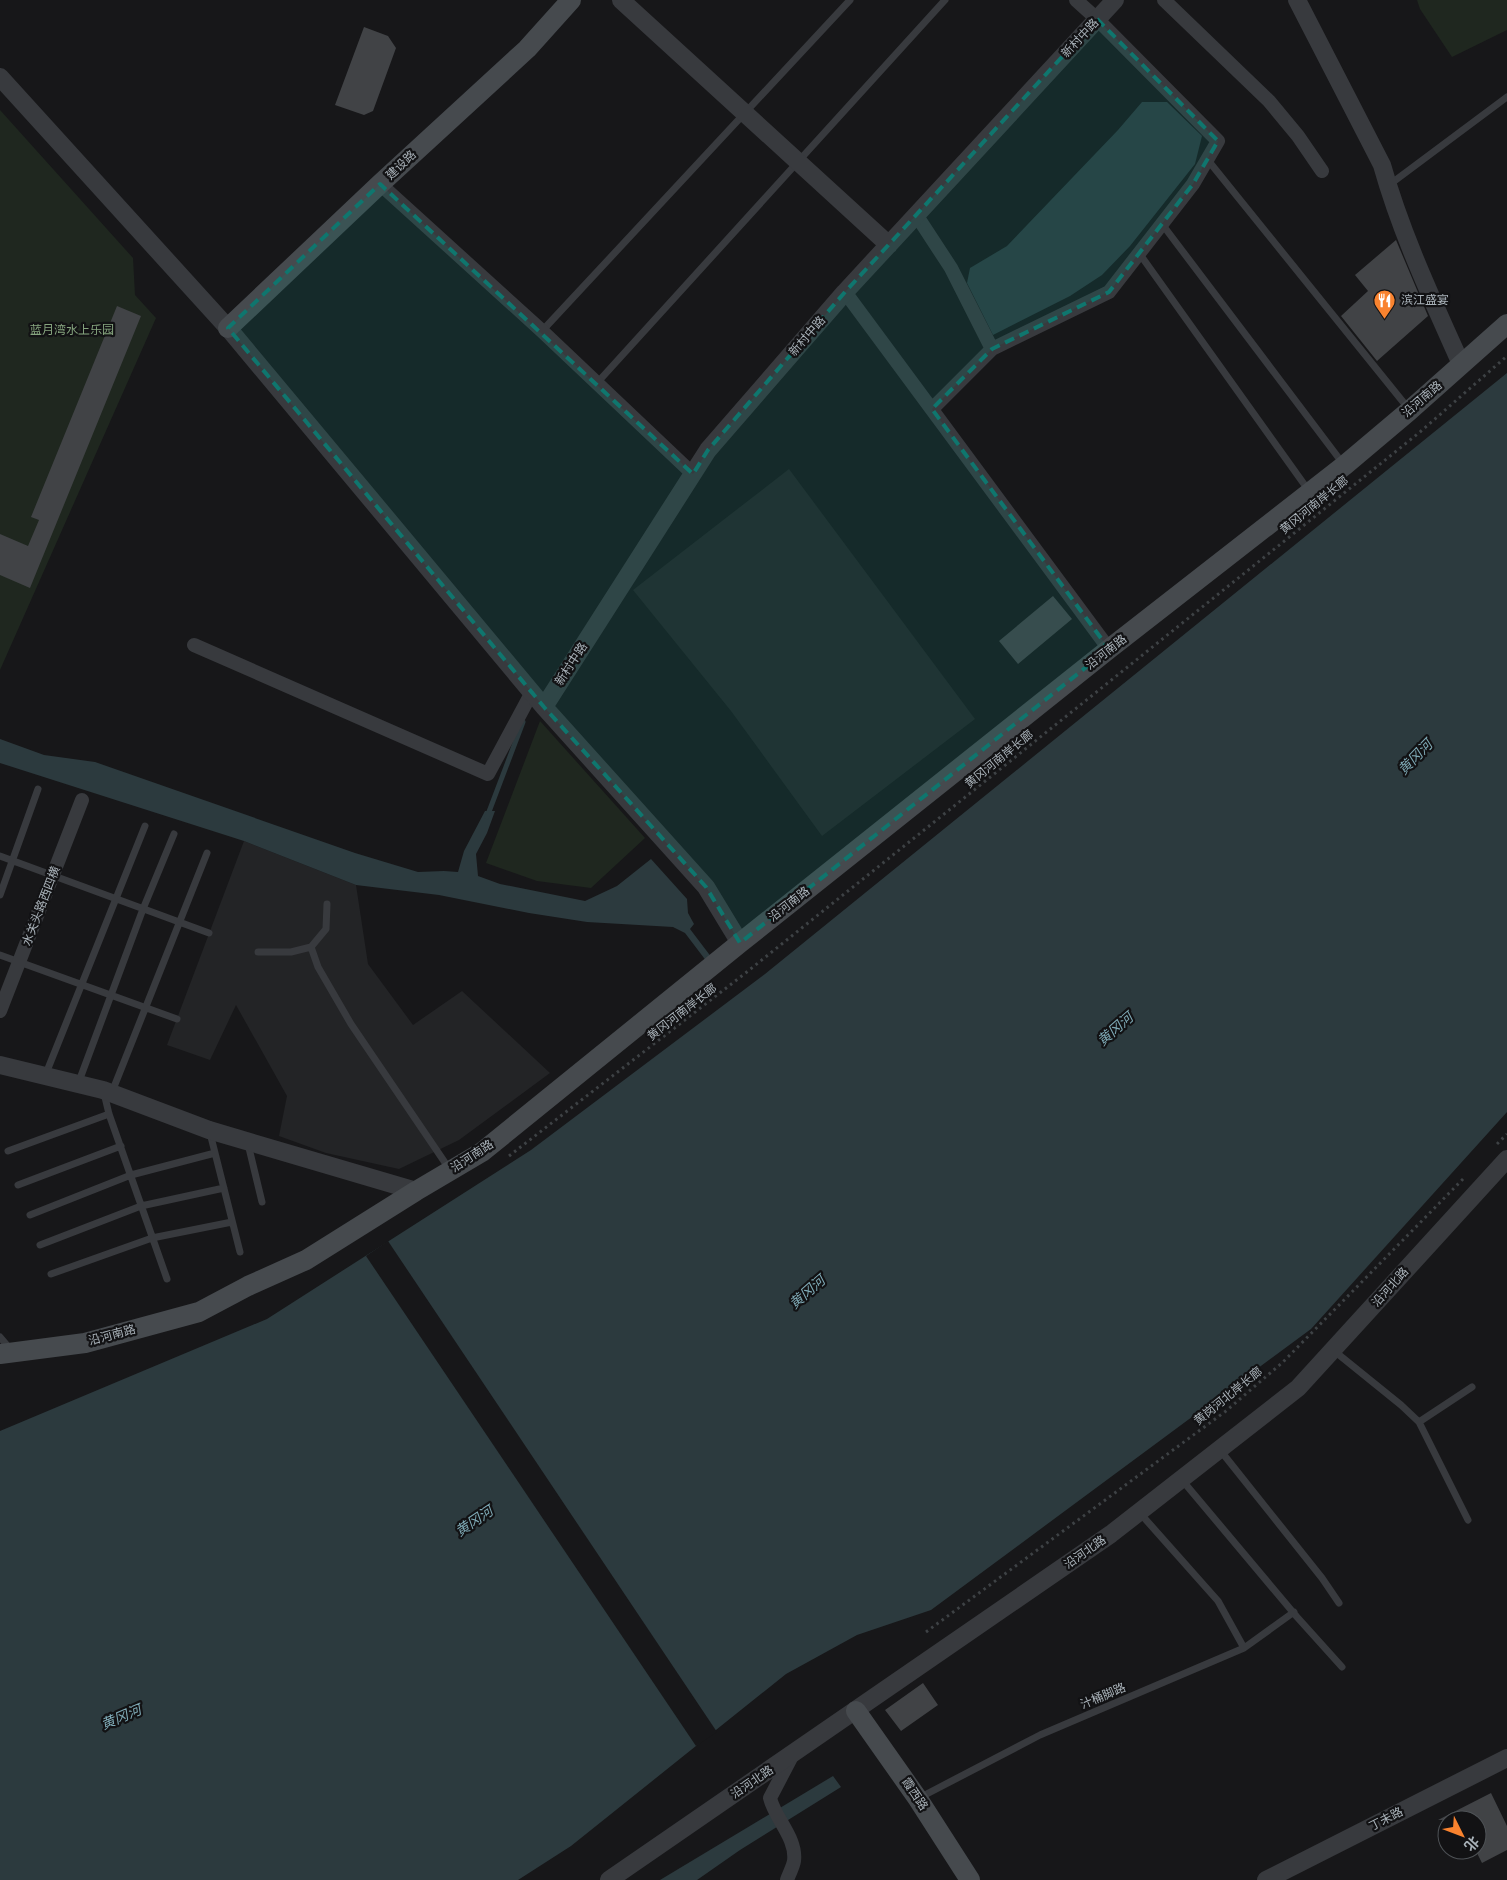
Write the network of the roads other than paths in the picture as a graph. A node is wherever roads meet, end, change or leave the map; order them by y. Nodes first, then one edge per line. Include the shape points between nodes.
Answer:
1 (571, 0) edge
2 (621, 0) edge
3 (850, 0) edge
4 (945, 0) edge
5 (1076, 0) edge
6 (1115, 0) edge
7 (1164, 0) edge
8 (1296, 0) edge
9 (1097, 19) junction
10 (0, 77) edge
11 (1507, 97) edge
12 (745, 113) junction
13 (1207, 159) junction
14 (798, 162) junction
15 (1322, 171) dead end
16 (380, 184) junction
17 (1388, 186) junction
18 (916, 216) junction
19 (1162, 224) junction
20 (889, 245) junction
21 (1139, 254) junction
22 (845, 292) junction
23 (1507, 324) edge
24 (228, 328) junction
25 (542, 331) junction
26 (992, 349) junction
27 (1462, 364) junction
28 (597, 383) junction
29 (932, 409) junction
30 (1410, 411) junction
31 (1345, 465) junction
32 (693, 474) junction
33 (1310, 492) junction
34 (194, 646) dead end
35 (1109, 649) junction
36 (532, 692) junction
37 (544, 707) junction
38 (38, 789) dead end
39 (82, 800) dead end
40 (145, 826) dead end
41 (174, 834) dead end
42 (207, 853) dead end
43 (0, 856) edge
44 (12, 861) junction
45 (52, 876) junction
46 (0, 895) edge
47 (116, 898) junction
48 (327, 904) dead end
49 (143, 909) junction
50 (180, 922) junction
51 (209, 933) dead end
52 (740, 943) junction
53 (311, 947) junction
54 (258, 952) dead end
55 (0, 955) edge
56 (19, 962) junction
57 (82, 984) junction
58 (111, 995) junction
59 (146, 1008) junction
60 (0, 1011) edge
61 (177, 1019) dead end
62 (0, 1064) edge
63 (45, 1076) junction
64 (78, 1084) junction
65 (107, 1092) junction
66 (109, 1114) junction
67 (209, 1130) junction
68 (248, 1141) junction
69 (121, 1146) junction
70 (8, 1151) dead end
71 (215, 1153) junction
72 (1505, 1166) edge
73 (450, 1170) junction
74 (131, 1175) junction
75 (18, 1186) dead end
76 (224, 1188) junction
77 (416, 1191) junction
78 (262, 1202) dead end
79 (141, 1206) junction
80 (30, 1215) dead end
81 (232, 1222) junction
82 (152, 1238) junction
83 (40, 1245) dead end
84 (240, 1252) dead end
85 (51, 1274) dead end
86 (167, 1280) dead end
87 (4, 1348) edge
88 (1333, 1350) junction
89 (1472, 1387) dead end
90 (1419, 1422) junction
91 (1220, 1450) junction
92 (1182, 1480) junction
93 (1139, 1512) junction
94 (1468, 1520) dead end
95 (1339, 1603) dead end
96 (1294, 1612) junction
97 (1244, 1648) junction
98 (1342, 1667) dead end
99 (856, 1711) junction
100 (793, 1754) junction
101 (1507, 1758) edge
102 (918, 1798) junction
103 (609, 1880) edge
104 (787, 1880) edge
105 (970, 1880) edge
106 (1266, 1880) edge

1 - 16 main road, 建设路 via 527,49
2 - 12 street
3 - 12 lane
4 - 14 lane
5 - 9 street
6 - 9 street, 新村中路
7 - 15 street via 1269,101
8 - 17 street via 1382,165
9 - 13 street via 1218,141
9 - 18 street, 新村中路
10 - 24 street
11 - 17 lane
12 - 14 street
12 - 25 lane
13 - 19 street via 1193,184
13 - 30 lane
14 - 20 street
14 - 28 lane
16 - 24 main road, 建设路
16 - 25 street
17 - 27 street via 1418,265
18 - 20 street, 新村中路
18 - 26 street via 951,268
19 - 21 street
19 - 31 lane
20 - 22 street, 新村中路
21 - 26 street via 1109,292
21 - 33 lane
22 - 29 street
22 - 32 street, 新村中路 via 708,450
23 - 27 main road, 沿河南路
24 - 36 street
25 - 28 street
26 - 29 street
27 - 30 main road, 沿河南路
28 - 32 street
29 - 35 street
30 - 31 main road, 沿河南路
31 - 33 main road, 沿河南路
32 - 37 street, 新村中路
33 - 35 main road, 沿河南路
34 - 36 street via 488,774
35 - 52 main road, 沿河南路
36 - 37 street
37 - 52 street via 706,887
38 - 44 lane
39 - 45 street, 水关头路西四横
40 - 47 lane
41 - 49 lane
42 - 50 lane
43 - 44 lane
44 - 45 lane
44 - 46 lane
45 - 47 lane
45 - 56 street, 水关头路西四横
47 - 49 lane
47 - 57 lane
48 - 53 lane via 326,929
49 - 50 lane
49 - 58 lane
50 - 51 lane
50 - 59 lane
52 - 73 main road, 沿河南路 via 482,1152
53 - 54 lane via 291,952
53 - 73 lane via 318,967 351,1024
55 - 56 lane
56 - 57 lane
56 - 60 street, 水关头路西四横
57 - 58 lane
57 - 63 lane
58 - 59 lane
58 - 64 lane
59 - 61 lane
59 - 65 lane
62 - 63 street
63 - 64 street
64 - 65 street
65 - 66 lane
65 - 67 street
66 - 69 lane
66 - 70 lane
67 - 68 street
67 - 71 lane
68 - 77 street
68 - 78 lane
69 - 74 lane
69 - 75 lane
71 - 74 lane
71 - 76 lane
72 - 88 street, 沿河北路
73 - 77 main road, 沿河南路
74 - 79 lane
74 - 80 lane
76 - 79 lane
76 - 81 lane
77 - 87 main road, 沿河南路 via 306,1260 199,1312 85,1343
79 - 82 lane
79 - 83 lane
81 - 82 lane
81 - 84 lane
82 - 85 lane
82 - 86 lane
88 - 90 lane
88 - 91 street, 沿河北路 via 1298,1388
89 - 90 lane
90 - 94 lane
91 - 92 street, 沿河北路
91 - 95 lane
92 - 93 street, 沿河北路
92 - 96 lane
93 - 97 lane via 1218,1601
93 - 99 street, 沿河北路
96 - 97 lane, 汁桶脚路
96 - 98 lane
97 - 102 lane, 汁桶脚路 via 1040,1735
99 - 100 street, 沿河北路
99 - 102 main road, 霞西路
100 - 103 street, 沿河北路
100 - 104 street via 770,1798 791,1841 794,1860
101 - 106 street, 丁未路
102 - 105 main road, 霞西路

